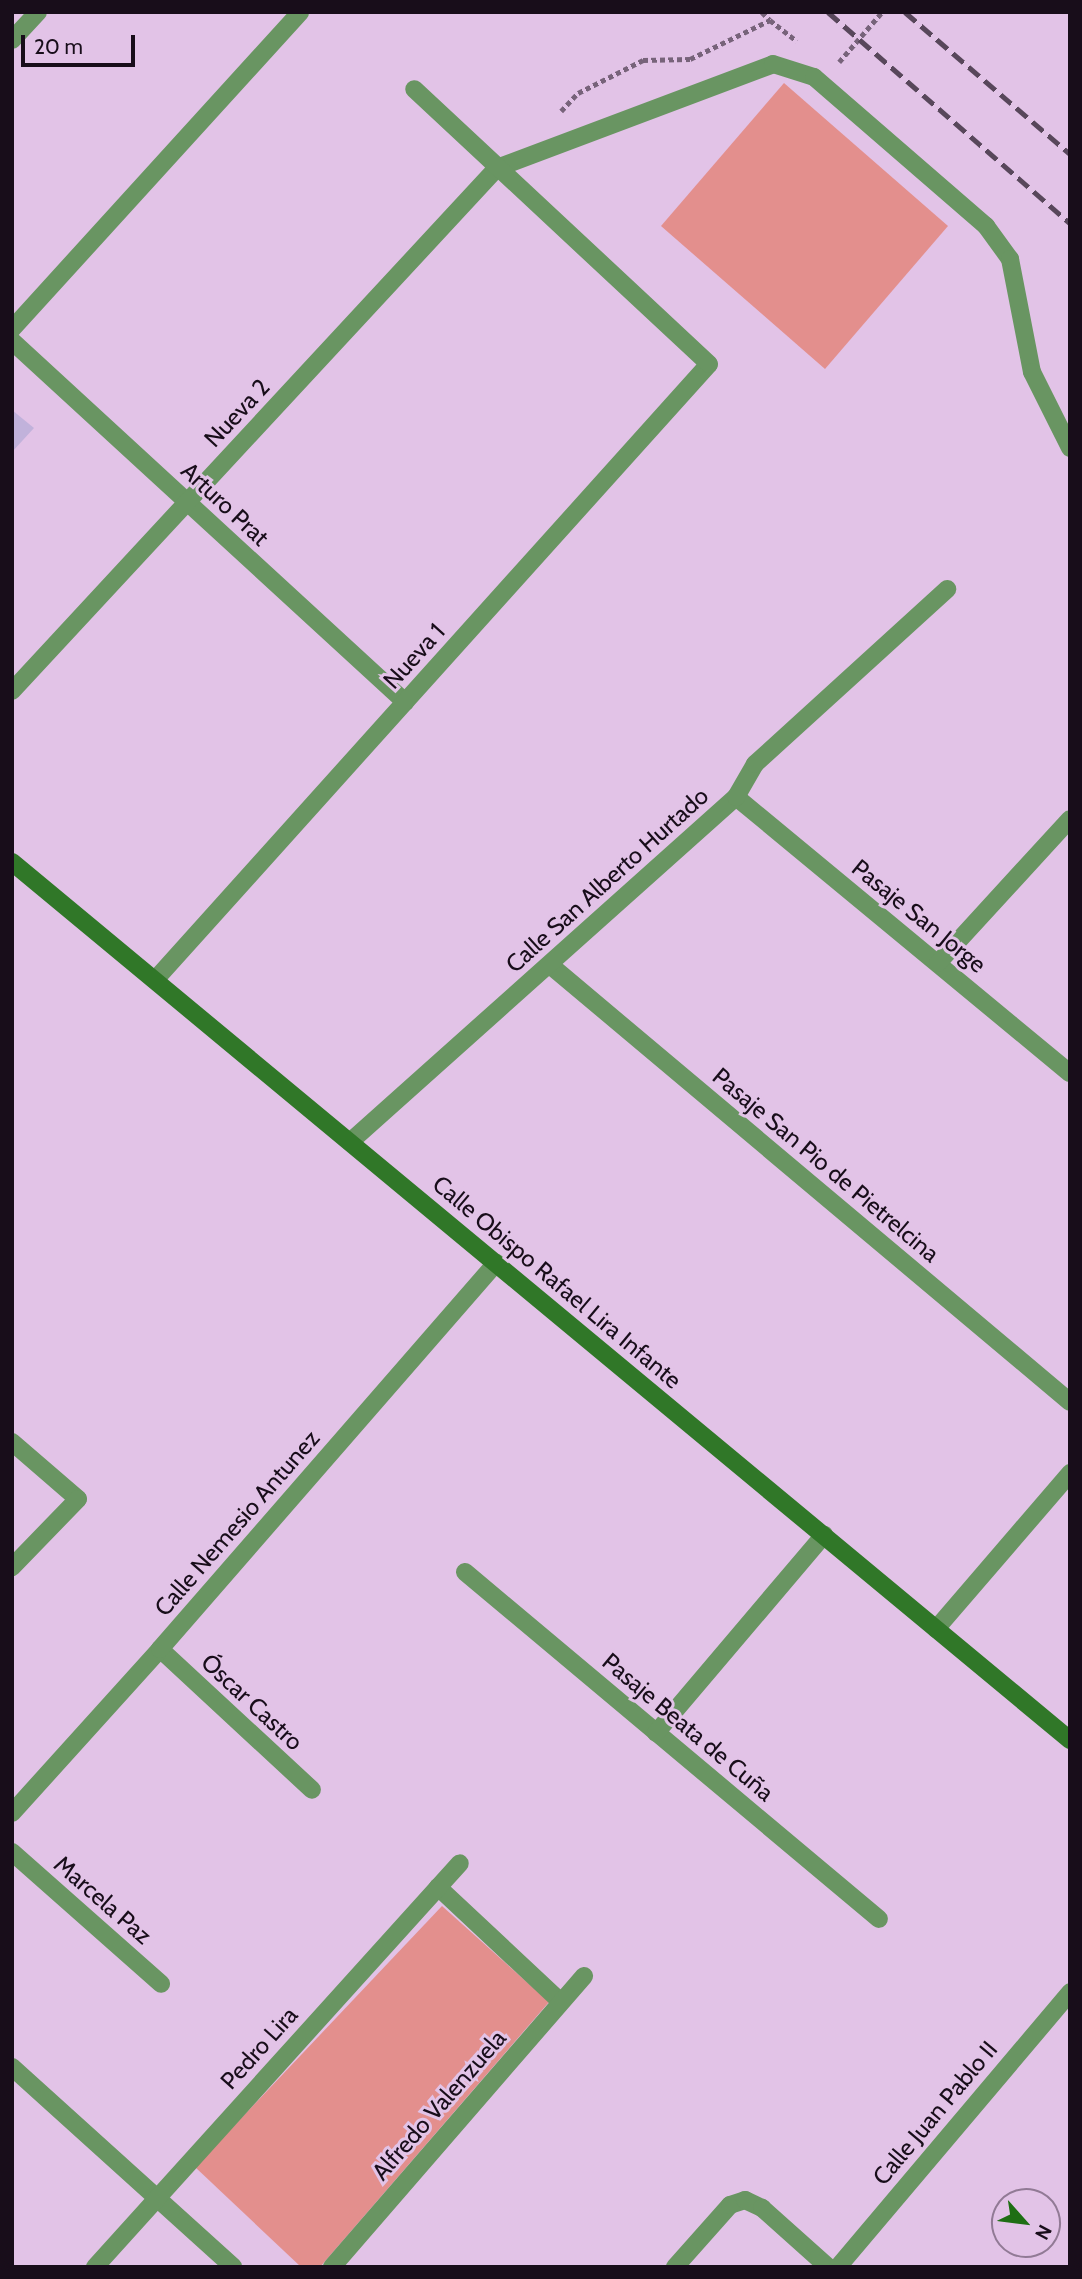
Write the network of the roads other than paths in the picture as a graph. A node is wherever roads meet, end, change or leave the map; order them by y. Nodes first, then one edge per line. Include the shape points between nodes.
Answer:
1 (38, 12) edge
2 (300, 12) edge
3 (12, 40) edge
4 (414, 89) dead end
5 (497, 168) junction
6 (12, 329) edge
7 (12, 341) edge
8 (1070, 448) edge
9 (187, 502) junction
10 (947, 589) dead end
11 (12, 691) edge
12 (405, 702) junction
13 (736, 797) junction
14 (1070, 819) edge
15 (12, 862) edge
16 (938, 963) junction
17 (550, 965) junction
18 (155, 980) junction
19 (1070, 1073) edge
20 (350, 1142) junction
21 (496, 1263) junction
22 (1070, 1402) edge
23 (12, 1442) edge
24 (1070, 1473) edge
25 (824, 1535) junction
26 (12, 1567) edge
27 (465, 1572) dead end
28 (936, 1629) junction
29 (159, 1649) junction
30 (656, 1732) junction
31 (1070, 1740) edge
32 (312, 1790) dead end
33 (12, 1812) edge
34 (12, 1852) edge
35 (460, 1863) dead end
36 (438, 1888) junction
37 (879, 1919) dead end
38 (584, 1976) dead end
39 (161, 1984) dead end
40 (1070, 1992) edge
41 (561, 2002) junction
42 (12, 2067) edge
43 (157, 2198) junction
44 (95, 2267) edge
45 (233, 2267) edge
46 (332, 2267) edge
47 (676, 2267) edge
48 (828, 2267) edge
49 (838, 2267) edge

1 - 3 street
2 - 6 street
4 - 5 street
5 - 8 street via 773,64 814,77 986,226 1010,259 1032,372
5 - 9 street, Nueva 2
5 - 12 street, Nueva 1 via 709,364
7 - 9 street, Arturo Prat
9 - 11 street, Nueva 2
9 - 12 street, Arturo Prat
10 - 13 street, Calle San Alberto Hurtado via 760,759
12 - 18 street, Nueva 1
13 - 16 street, Pasaje San Jorge
13 - 17 street, Calle San Alberto Hurtado
14 - 16 street
15 - 18 street, Calle Obispo Rafael Lira Infante
16 - 19 street, Pasaje San Jorge
17 - 20 street, Calle San Alberto Hurtado
17 - 22 street, Pasaje San Pio de Pietrelcina
18 - 20 street, Calle Obispo Rafael Lira Infante
20 - 21 street, Calle Obispo Rafael Lira Infante
21 - 25 street, Calle Obispo Rafael Lira Infante
21 - 29 street, Calle Nemesio Antunez
23 - 26 street via 78,1499
24 - 28 street
25 - 28 street, Calle Obispo Rafael Lira Infante
25 - 30 street
27 - 30 street, Pasaje Beata de Cuña
28 - 31 street, Calle Obispo Rafael Lira Infante
29 - 32 street, Óscar Castro
29 - 33 street, Calle Nemesio Antunez
30 - 37 street, Pasaje Beata de Cuña
34 - 39 street, Marcela Paz
35 - 36 street, Pedro Lira
36 - 41 street
36 - 43 street, Pedro Lira
38 - 41 street, Alfredo Valenzuela
40 - 49 street, Calle Juan Pablo II
41 - 46 street, Alfredo Valenzuela
42 - 43 street
43 - 44 street, Pedro Lira
43 - 45 street
47 - 48 street via 730,2205 745,2200 762,2207

